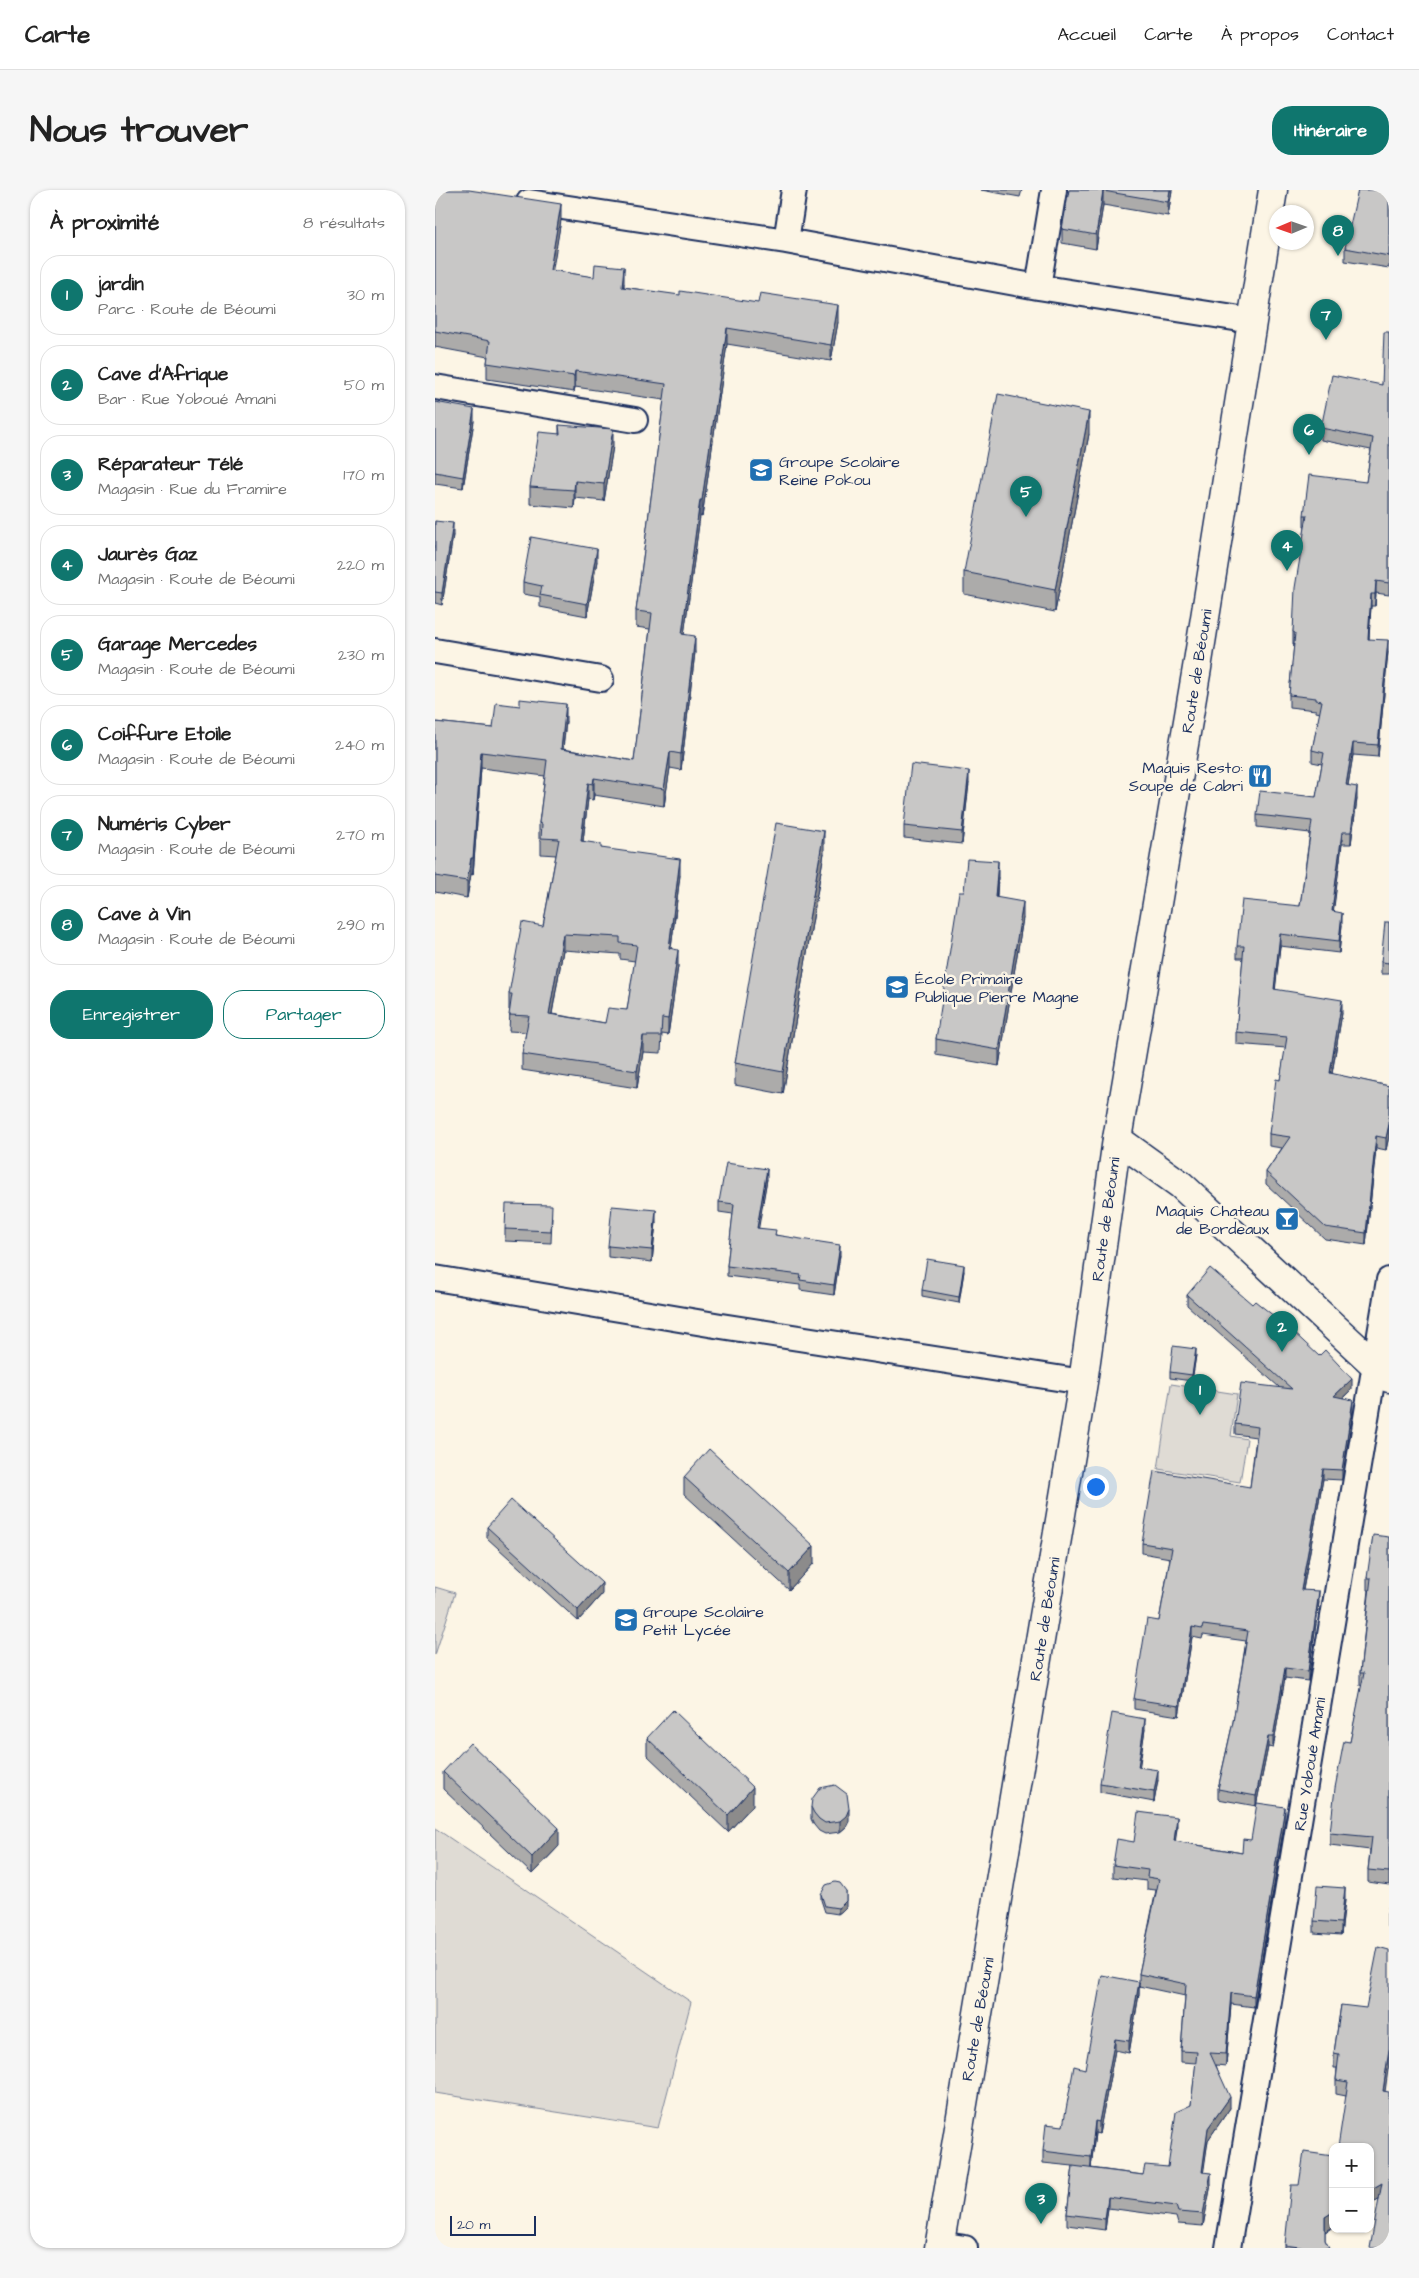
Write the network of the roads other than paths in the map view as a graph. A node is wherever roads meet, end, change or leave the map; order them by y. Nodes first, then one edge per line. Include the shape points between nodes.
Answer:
1 (794, 190) edge
2 (1054, 190) edge
3 (1273, 190) edge
4 (503, 198) edge
5 (553, 198) edge
6 (785, 241) junction
7 (1038, 287) junction
8 (1253, 321) junction
9 (435, 387) edge
10 (635, 420) dead end
11 (435, 652) edge
12 (601, 679) dead end
13 (1117, 1139) junction
14 (435, 1278) edge
15 (1389, 1280) edge
16 (1382, 1371) edge
17 (1083, 1382) junction
18 (948, 2247) edge
19 (1228, 2248) edge

1 - 6 street
2 - 7 street
3 - 8 main road, Route de Béoumi
4 - 5 street
5 - 6 street
6 - 7 street
7 - 8 street
8 - 13 main road, Route de Béoumi
9 - 10 street
11 - 12 street
13 - 16 main road via 1181,1185
13 - 17 main road, Route de Béoumi
14 - 17 street
15 - 16 street, Rue Yoboué Amani
16 - 19 street, Rue Yoboué Amani
17 - 18 main road, Route de Béoumi

